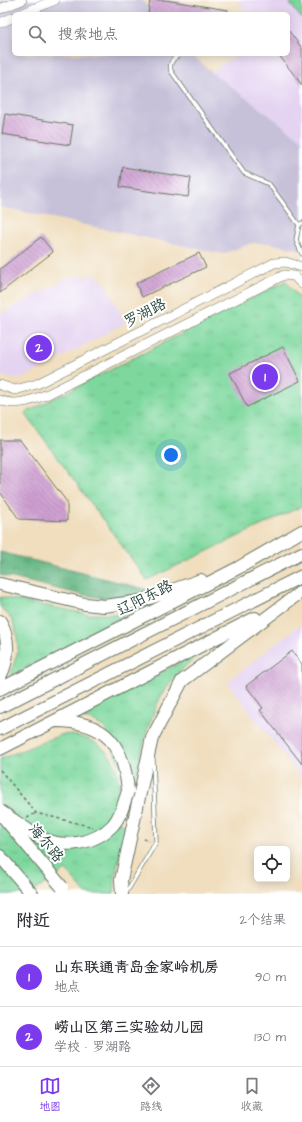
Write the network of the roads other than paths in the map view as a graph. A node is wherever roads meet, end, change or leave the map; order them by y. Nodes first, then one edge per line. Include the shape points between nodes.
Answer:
1 (22, 0) edge
2 (55, 0) edge
3 (0, 9) edge
4 (26, 12) edge
5 (12, 18) edge
6 (0, 23) edge
7 (177, 56) edge
8 (301, 224) edge
9 (302, 254) edge
10 (302, 267) edge
11 (302, 284) edge
12 (0, 385) edge
13 (0, 400) edge
14 (302, 531) edge
15 (302, 541) edge
16 (302, 553) edge
17 (238, 568) junction
18 (302, 576) edge
19 (0, 584) edge
20 (302, 591) edge
21 (302, 595) edge
22 (287, 602) junction
23 (0, 621) edge
24 (0, 677) edge
25 (0, 689) edge
26 (0, 707) edge
27 (55, 722) junction
28 (0, 729) edge
29 (152, 738) junction
30 (0, 749) edge
31 (0, 812) edge
32 (0, 856) edge
33 (65, 891) edge
34 (32, 894) edge
35 (122, 894) edge
36 (125, 894) edge

1 - 3 street
2 - 4 street
5 - 6 street
7 - 8 lane via 171,61 171,72 244,173 269,184
8 - 9 lane via 296,240
10 - 12 street, 罗湖路 via 285,262 274,263 37,384 15,390
11 - 13 street via 294,276 284,275 48,394 23,403
14 - 17 main road, 辽阳东路
15 - 17 main road
16 - 26 main road, 辽阳东路
17 - 19 main road via 141,601 104,606
17 - 25 main road, 辽阳东路
18 - 28 main road
20 - 22 main road
21 - 22 main road
22 - 27 main road
22 - 29 main road via 182,681
23 - 24 main road via 7,643 6,659
27 - 30 main road
27 - 31 main road, bridge via 91,726 105,734 115,745 124,763 128,791 122,809 112,825 96,837 74,844 55,843 39,837
29 - 35 main road via 121,880
29 - 36 lane via 156,842
31 - 33 main road, 海尔路, bridge
32 - 34 main road

